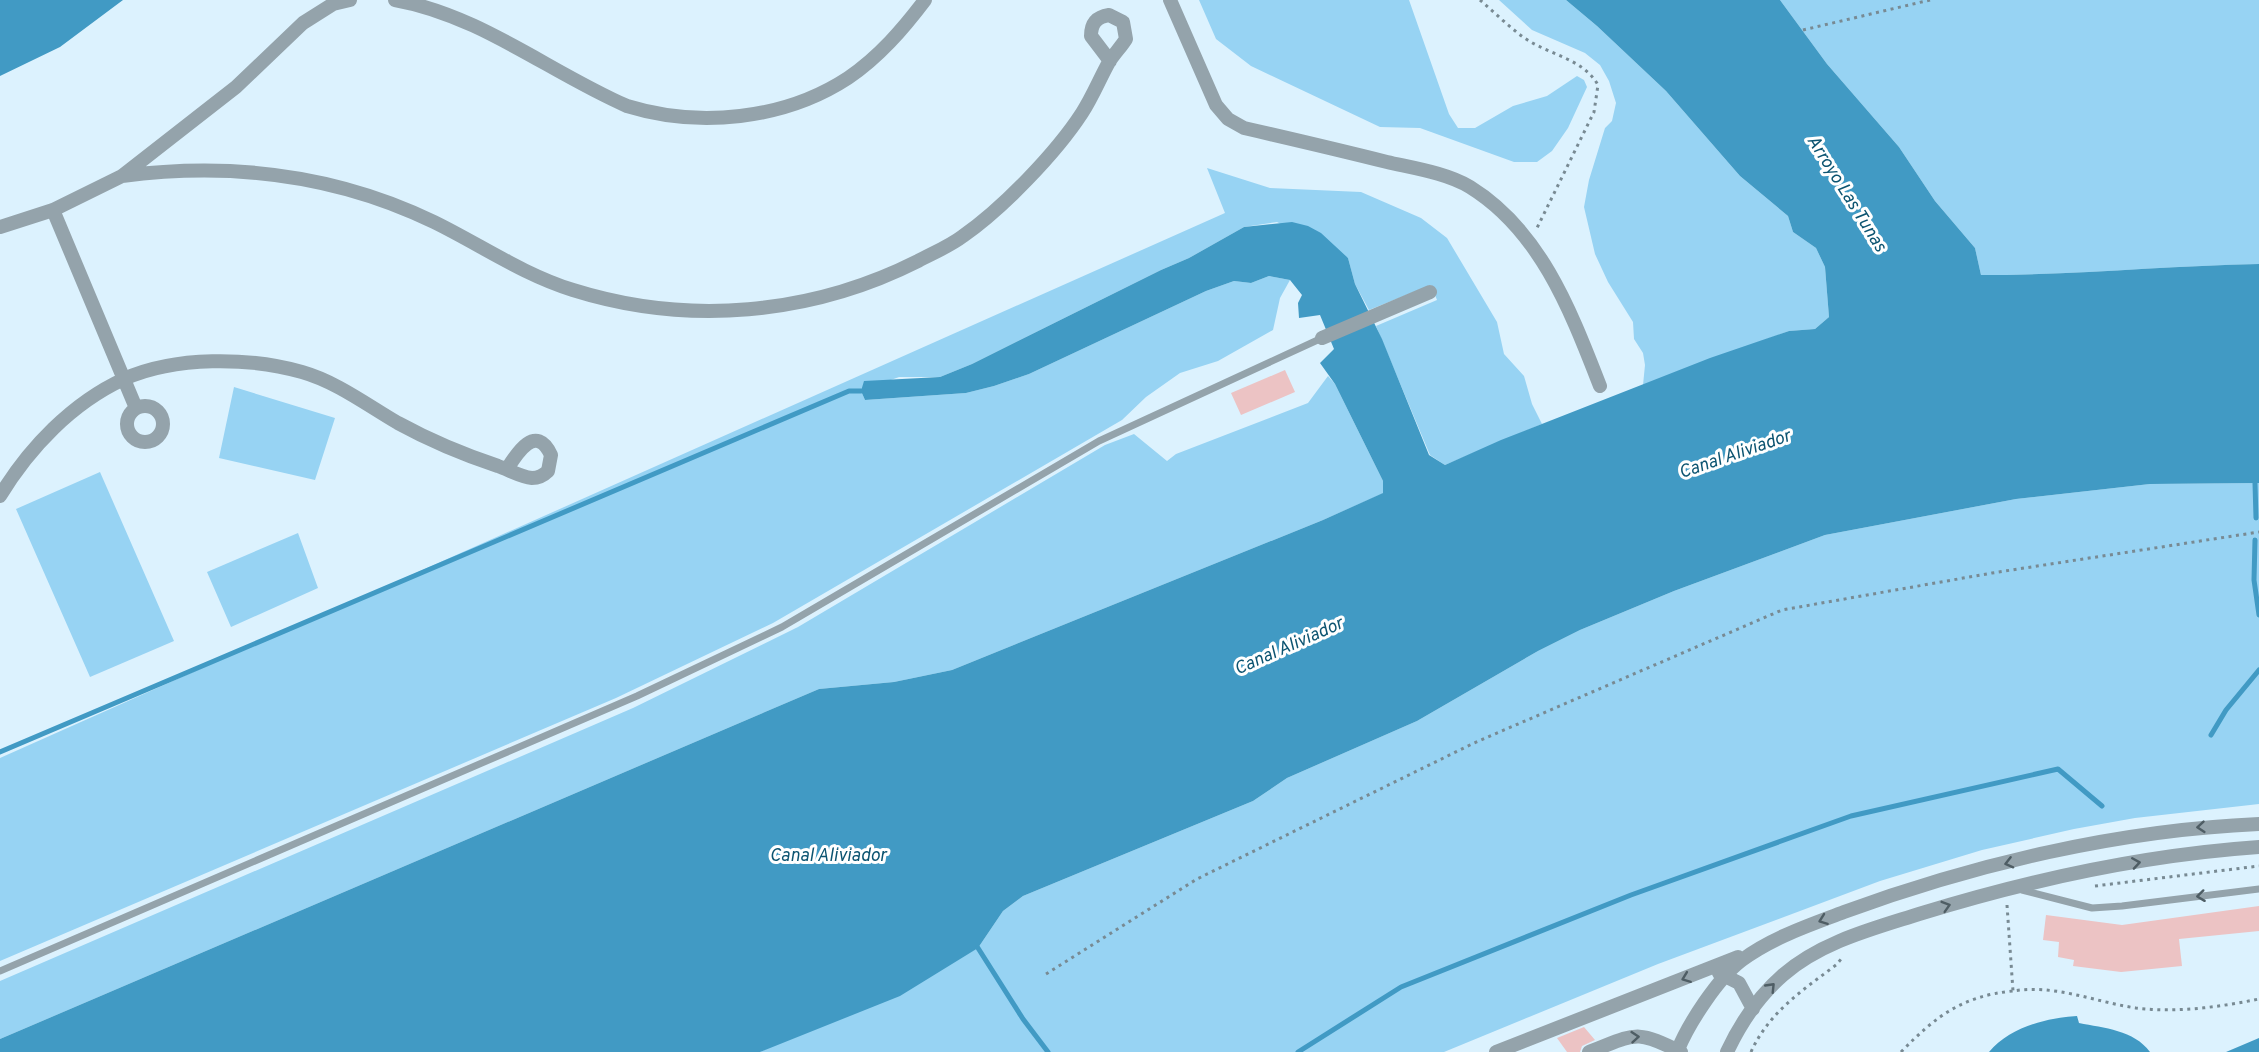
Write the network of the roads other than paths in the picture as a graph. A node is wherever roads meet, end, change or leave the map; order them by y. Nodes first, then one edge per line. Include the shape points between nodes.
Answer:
1 (351, 0) edge
2 (395, 0) edge
3 (925, 0) edge
4 (1170, 0) edge
5 (1110, 62) dead end
6 (122, 176) junction
7 (53, 210) junction
8 (0, 227) edge
9 (1430, 292) dead end
10 (1322, 338) joint
11 (124, 379) junction
12 (1600, 386) dead end
13 (136, 408) dead end
14 (507, 469) dead end
15 (0, 496) edge
16 (2259, 824) edge
17 (2259, 847) edge
18 (2008, 887) junction
19 (2259, 889) edge
20 (1760, 949) junction
21 (1707, 970) junction
22 (0, 971) edge
23 (1726, 975) junction
24 (1753, 1009) junction
25 (1678, 1051) edge
26 (1496, 1052) edge
27 (1589, 1052) edge
28 (1727, 1052) edge

1 - 6 street via 333,4 303,23 236,87
2 - 3 street via 467,22 627,106 653,114 713,118 747,115 790,104 848,78 891,42
4 - 12 street via 1216,105 1228,119 1245,128 1424,170 1468,186 1496,206 1530,243 1567,302
5 - 6 street via 1083,112 1061,141 963,236 865,285 781,307 672,309 574,290 517,268 395,203 303,177 173,170
6 - 7 street
7 - 8 street
7 - 11 street
9 - 10 street
10 - 22 lane via 1099,441 782,627 668,681
11 - 13 street
11 - 14 street via 191,364 258,362 280,367 322,380 414,431
11 - 15 street via 69,415 47,435
16 -> 20 street via 2175,830 2045,854 1956,876 1860,907
18 -> 17 street via 2218,850
19 -> 18 lane via 2092,908
24 -> 18 street via 1784,974 1842,939
20 - 21 street
20 - 23 street
21 - 23 street
21 -> 26 street
23 - 24 street via 1739,983
23 - 25 street
24 - 28 street
27 -> 25 street via 1640,1035

